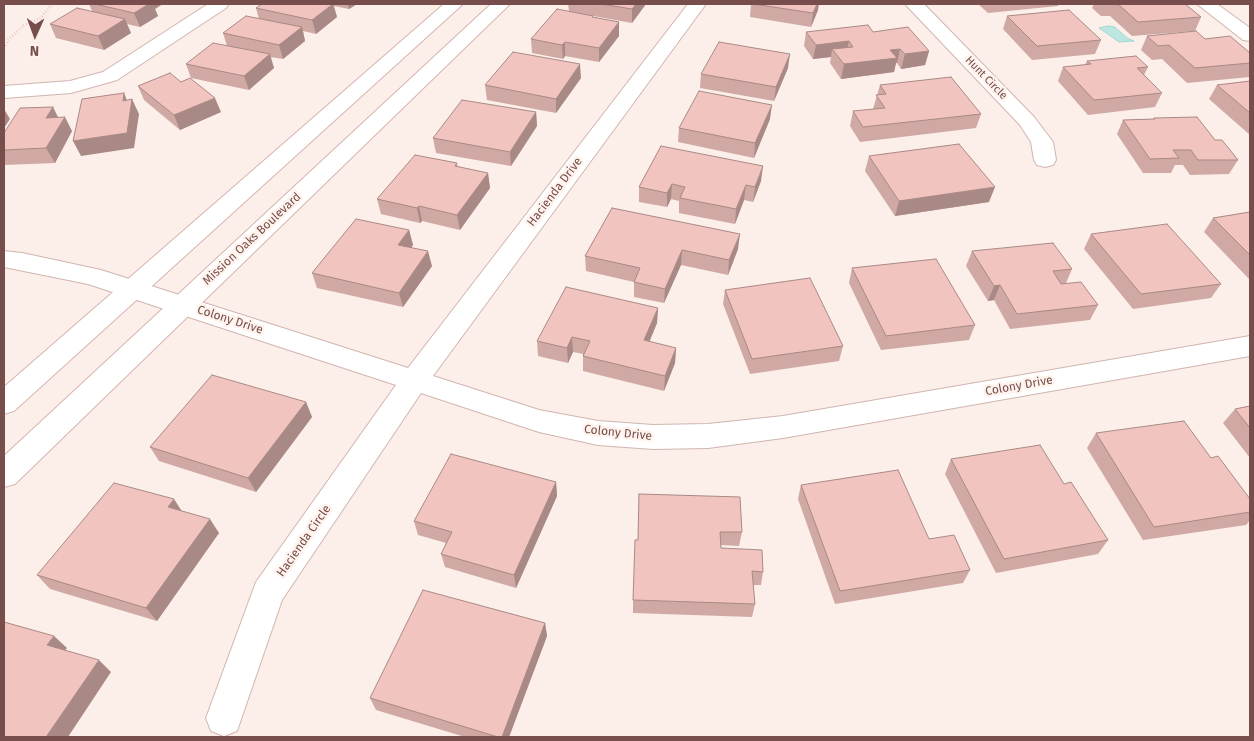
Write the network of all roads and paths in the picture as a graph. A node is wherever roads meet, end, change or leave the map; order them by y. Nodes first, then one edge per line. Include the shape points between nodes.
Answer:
1 (52, 4) edge
2 (220, 4) edge
3 (454, 4) edge
4 (501, 4) edge
5 (697, 4) edge
6 (914, 4) edge
7 (1206, 4) edge
8 (1250, 36) edge
9 (4, 48) edge
10 (4, 92) edge
11 (1045, 160) dead end
12 (4, 259) edge
13 (132, 289) junction
14 (182, 305) junction
15 (1250, 346) edge
16 (415, 380) junction
17 (4, 403) edge
18 (4, 475) edge
19 (224, 718) dead end

1 - 9 path via 41,18 24,26 8,40
2 - 10 street via 110,76 71,87
3 - 13 street
4 - 14 street, Mission Oaks Boulevard
5 - 16 street, Hacienda Drive
6 - 11 street, Hunt Circle via 1027,121 1042,142
7 - 8 street
12 - 13 street, Colony Drive via 92,276
13 - 14 street, Colony Drive
13 - 17 street
14 - 16 street, Colony Drive
14 - 18 street, Mission Oaks Boulevard
15 - 16 street, Colony Drive via 783,427 708,436 598,433 539,420
16 - 19 street, Hacienda Circle via 268,593

